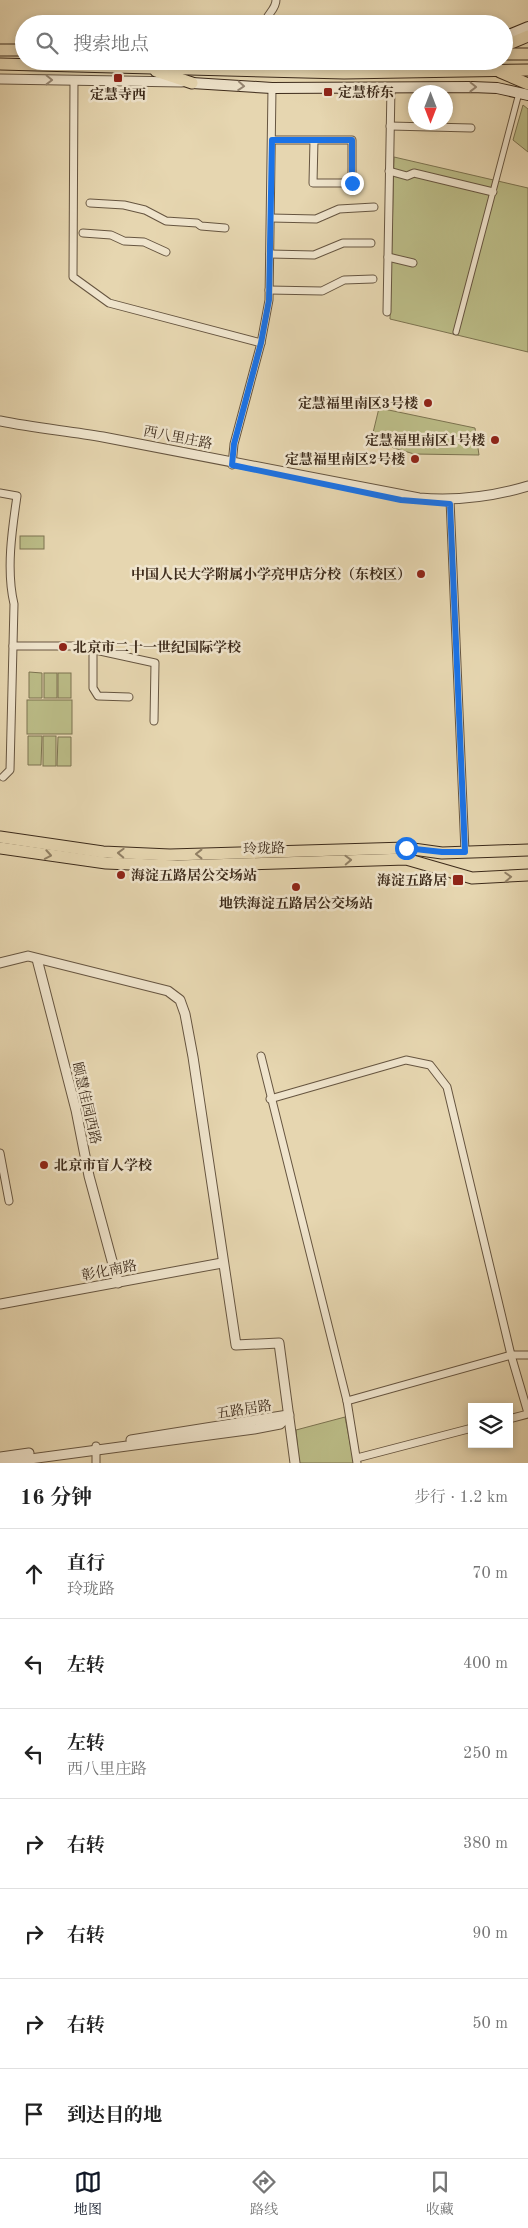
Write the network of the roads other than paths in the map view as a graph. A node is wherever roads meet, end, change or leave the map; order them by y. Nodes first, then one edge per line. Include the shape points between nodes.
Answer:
1 (276, 0) edge
2 (269, 15) edge
3 (528, 27) edge
4 (513, 34) edge
5 (528, 36) edge
6 (513, 42) edge
7 (0, 50) edge
8 (15, 50) edge
9 (513, 54) edge
10 (528, 54) edge
11 (0, 64) edge
12 (15, 64) edge
13 (154, 70) edge
14 (277, 70) edge
15 (528, 70) edge
16 (496, 71) junction
17 (0, 79) edge
18 (74, 80) junction
19 (192, 83) junction
20 (391, 87) junction
21 (272, 88) junction
22 (525, 91) edge
23 (390, 126) junction
24 (471, 128) dead end
25 (272, 140) junction
26 (314, 140) junction
27 (389, 171) junction
28 (493, 192) junction
29 (90, 203) dead end
30 (374, 207) dead end
31 (270, 218) junction
32 (225, 228) dead end
33 (83, 233) dead end
34 (371, 243) dead end
35 (166, 252) dead end
36 (270, 254) junction
37 (388, 256) junction
38 (413, 263) dead end
39 (374, 279) dead end
40 (269, 290) junction
41 (387, 312) dead end
42 (456, 332) dead end
43 (261, 343) junction
44 (0, 421) edge
45 (0, 426) edge
46 (232, 463) junction
47 (528, 486) edge
48 (528, 491) edge
49 (0, 493) edge
50 (450, 502) junction
51 (13, 646) junction
52 (93, 650) junction
53 (129, 697) dead end
54 (154, 722) dead end
55 (3, 777) dead end
56 (0, 837) edge
57 (0, 848) edge
58 (528, 850) edge
59 (465, 852) junction
60 (528, 875) edge
61 (37, 959) junction
62 (0, 963) edge
63 (261, 1056) dead end
64 (270, 1099) junction
65 (0, 1153) edge
66 (9, 1201) dead end
67 (222, 1263) junction
68 (118, 1283) dead end
69 (0, 1304) edge
70 (511, 1355) junction
71 (528, 1355) edge
72 (347, 1400) junction
73 (528, 1413) edge
74 (288, 1415) junction
75 (513, 1418) edge
76 (468, 1429) edge
77 (96, 1448) junction
78 (0, 1457) edge
79 (357, 1460) edge
80 (0, 1463) edge
81 (96, 1463) edge
82 (295, 1463) edge

1 - 2 street via 276,7
3 - 4 main road
5 - 6 main road
7 - 8 main road
9 - 10 main road
11 - 12 main road
13 - 19 main road
14 - 16 main road
15 - 16 main road
16 - 22 main road
17 -> 18 street
18 - 19 street
18 - 43 street via 73,277 108,303
19 -> 21 main road
20 - 21 main road
20 -> 22 main road via 480,87
20 - 23 street
21 - 25 street
22 - 28 street
23 - 24 street
23 - 27 street
25 - 26 street
25 - 31 street
26 - 26 street via 313,184 352,183 352,140
27 - 28 street via 407,176 414,173
27 - 37 street
28 - 42 street
29 - 32 street via 124,205 145,210 166,221
30 - 31 street via 338,209 316,219
31 - 36 street
33 - 35 street via 144,242
34 - 36 street via 343,243 314,255
36 - 40 street
37 - 38 street
37 - 41 street
39 - 40 street via 344,280 322,291
40 - 43 street
43 - 46 street via 234,444
44 - 46 street, 西八里庄路
45 - 46 street, 西八里庄路
46 - 50 street, 西八里庄路 via 401,500
47 - 50 street, 西八里庄路
48 - 50 street, 西八里庄路 via 483,501
49 - 51 street via 17,496 11,531
50 - 59 street
51 - 52 street via 77,646
51 - 55 street via 10,770
52 - 53 street via 93,688 98,696
52 - 54 street via 155,663
59 -> 56 main road, 玲珑路 via 406,848 160,854 103,852
57 -> 60 main road, 玲珑路 via 106,863 177,866 406,859 472,878
58 - 59 main road, 玲珑路
61 - 62 street via 28,956
61 - 67 street via 168,992 180,1000 203,1117
61 - 68 street, 颐慧佳园西路
63 - 64 street
64 - 70 street via 406,1060 430,1065 447,1087
64 - 72 street
65 - 66 street
67 - 69 street, 彰化南路
67 - 74 street via 236,1345 279,1342
70 - 71 street
70 - 72 street
70 - 73 street
72 - 79 street
73 - 75 street
74 - 77 street, 五路居路
74 - 82 street
76 - 79 street
77 - 78 street, 五路居路
77 - 80 street, 五路居路
77 - 81 street

